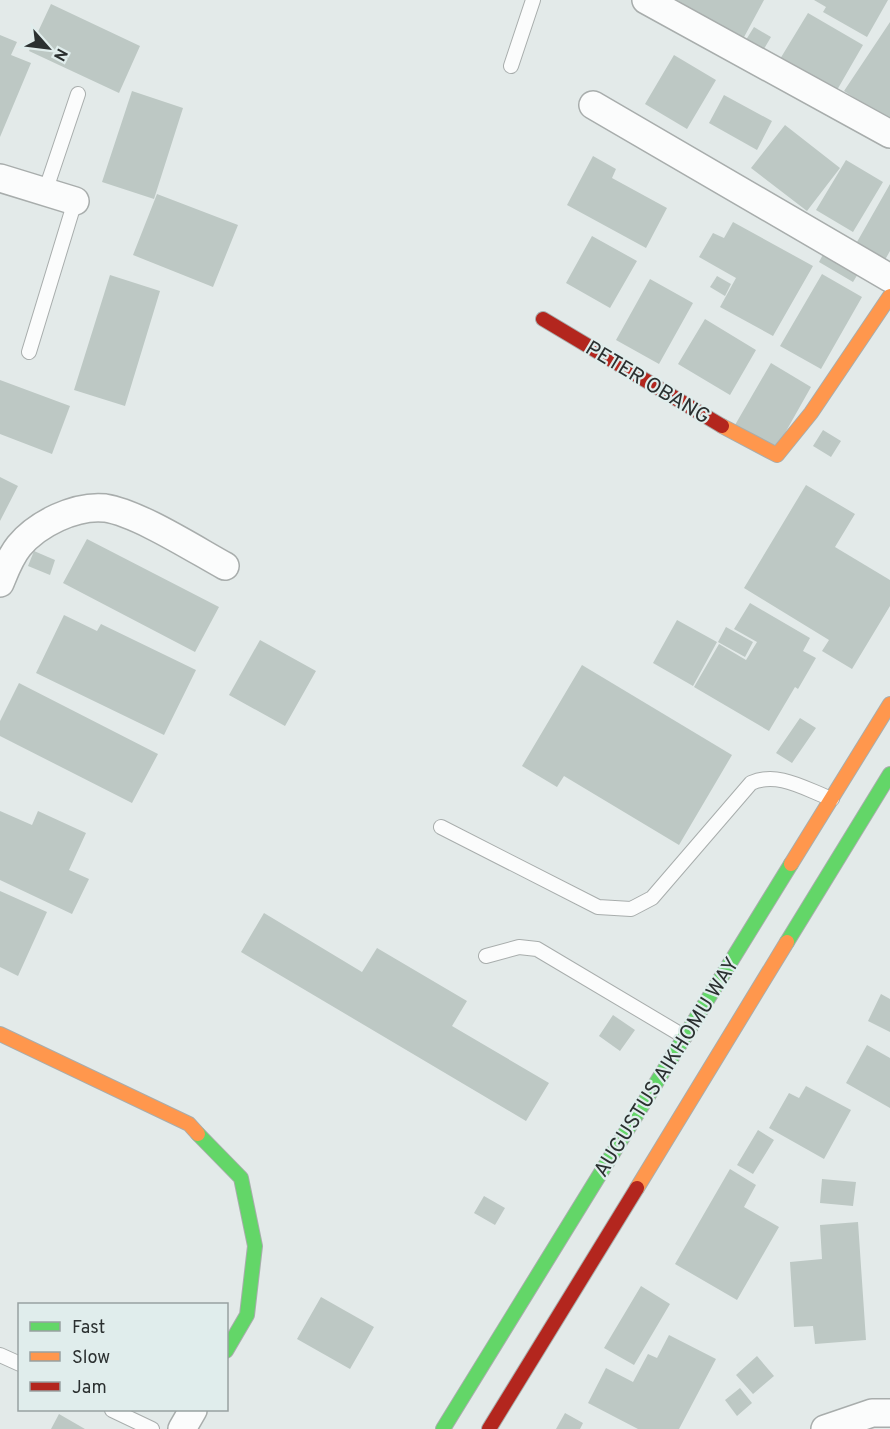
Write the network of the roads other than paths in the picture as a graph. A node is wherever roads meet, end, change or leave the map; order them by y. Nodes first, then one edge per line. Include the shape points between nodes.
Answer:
1 (533, 0) edge
2 (646, 0) edge
3 (511, 66) dead end
4 (78, 94) dead end
5 (593, 105) dead end
6 (890, 134) edge
7 (0, 178) edge
8 (45, 192) junction
9 (75, 201) joint
10 (890, 278) edge
11 (890, 296) edge
12 (543, 319) dead end
13 (29, 352) dead end
14 (225, 566) dead end
15 (0, 583) edge
16 (890, 704) edge
17 (890, 774) edge
18 (832, 799) junction
19 (441, 827) dead end
20 (486, 956) dead end
21 (0, 1034) edge
22 (685, 1037) junction
23 (228, 1348) edge
24 (0, 1355) edge
25 (18, 1363) edge
26 (114, 1411) edge
27 (192, 1411) edge
28 (890, 1413) edge
29 (152, 1429) edge
30 (182, 1429) edge
31 (443, 1429) edge
32 (489, 1429) edge
33 (825, 1429) edge

1 - 3 lane
2 - 6 street
4 - 8 lane
5 - 10 street
7 - 8 street
8 - 9 street
9 - 13 lane
11 - 12 street, PETER OBANG via 811,413 777,455
14 - 15 street via 136,519 105,508 81,509 36,529 19,546
16 - 18 street, AUGUSTUS AIKHOMU WAY
17 - 32 street, AUGUSTUS AIKHOMU WAY
18 - 19 lane via 775,777 751,783 652,898 631,909 598,907
18 - 22 street, AUGUSTUS AIKHOMU WAY
20 - 22 lane via 519,947 537,949
21 - 23 street via 189,1124 241,1178 255,1246 247,1315
22 - 31 street, AUGUSTUS AIKHOMU WAY
24 - 25 lane
26 - 29 lane
27 - 30 street
28 - 33 street via 872,1413

